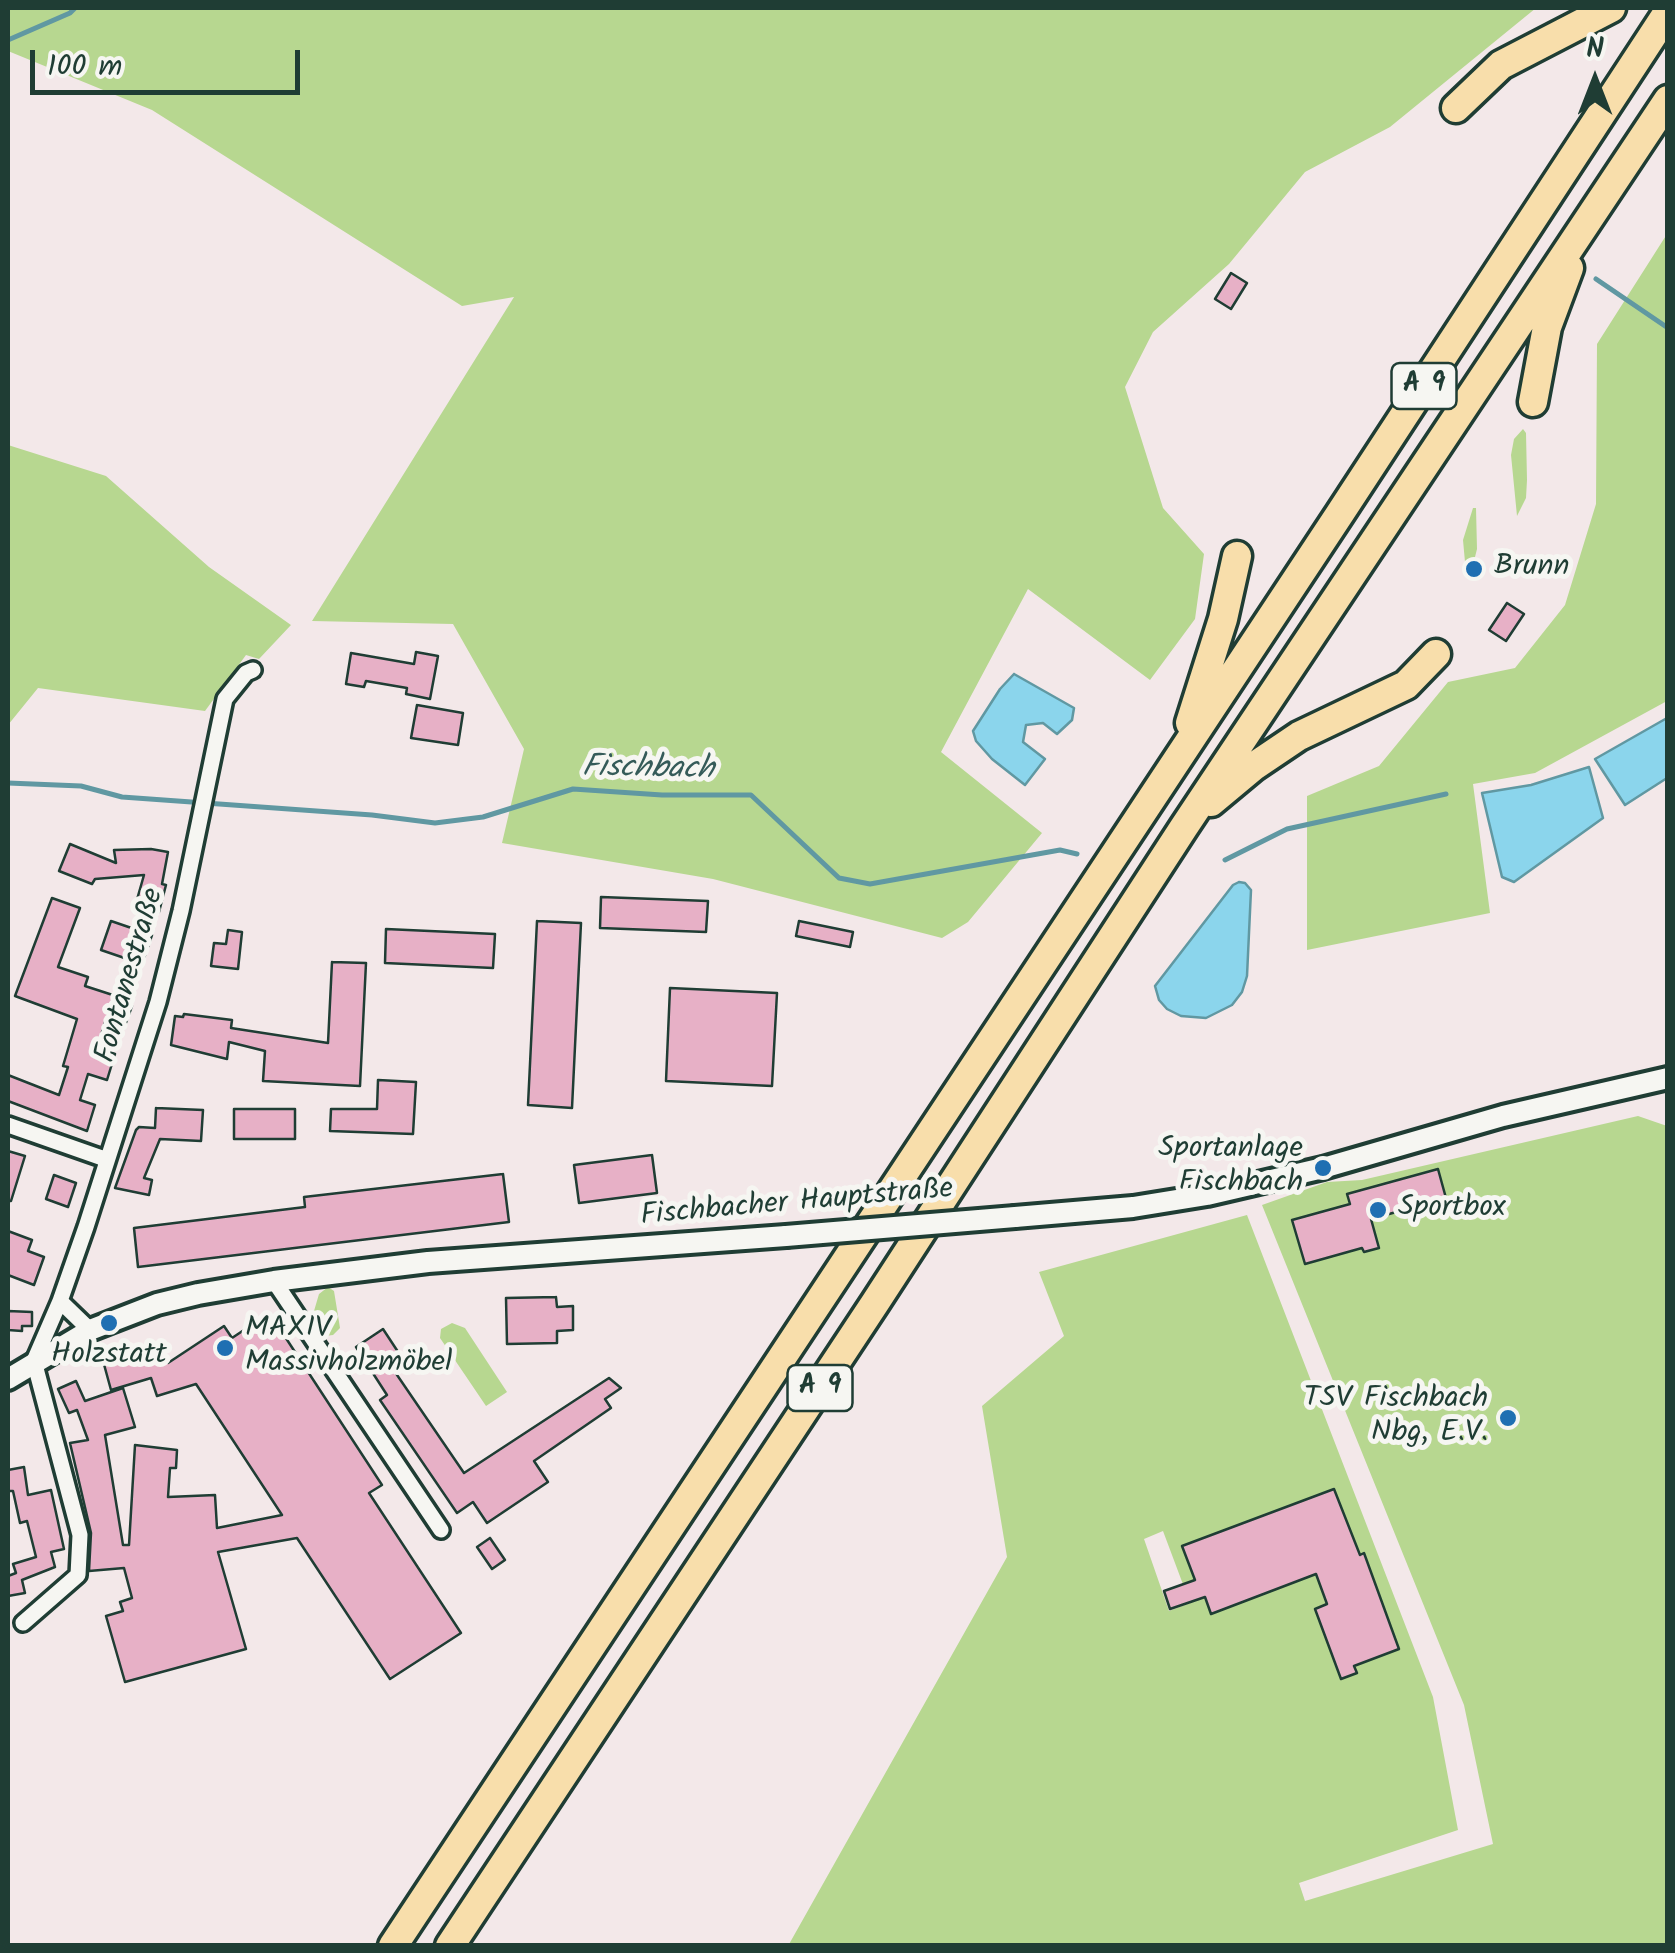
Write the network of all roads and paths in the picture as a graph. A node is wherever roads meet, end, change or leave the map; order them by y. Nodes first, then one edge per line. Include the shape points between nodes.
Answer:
1 (1610, 8) edge
2 (1668, 12) edge
3 (1668, 100) edge
4 (1456, 108) dead end
5 (1592, 211) junction
6 (1533, 402) dead end
7 (1237, 556) dead end
8 (1436, 654) dead end
9 (253, 670) dead end
10 (1178, 758) junction
11 (1184, 826) junction
12 (1668, 1078) edge
13 (8, 1124) edge
14 (105, 1160) junction
15 (274, 1281) junction
16 (60, 1301) junction
17 (90, 1330) junction
18 (34, 1361) junction
19 (8, 1379) edge
20 (441, 1530) dead end
21 (23, 1623) dead end
22 (393, 1946) edge
23 (450, 1946) edge

1 - 4 highway via 1501,65
2 - 10 highway, A 9
3 - 5 highway, A 9
5 - 6 highway via 1547,327
5 - 11 highway, A 9
7 - 10 highway
8 - 11 highway via 1406,685 1298,736
9 - 14 street, Fontanestraße via 225,699 158,1002
10 - 22 highway, A 9
11 - 23 highway, A 9
12 - 15 main road, Fischbacher Hauptstraße, bridge via 1222,1192 1132,1207 428,1262
13 - 14 street
14 - 16 street, Fontanestraße
15 - 17 main road, Fischbacher Hauptstraße via 157,1304
15 - 20 street
16 - 17 street
16 - 18 street, Fontanestraße
17 - 18 main road, Fischbacher Hauptstraße
18 - 19 main road, Fischbacher Hauptstraße
18 - 21 street via 80,1535 78,1576

